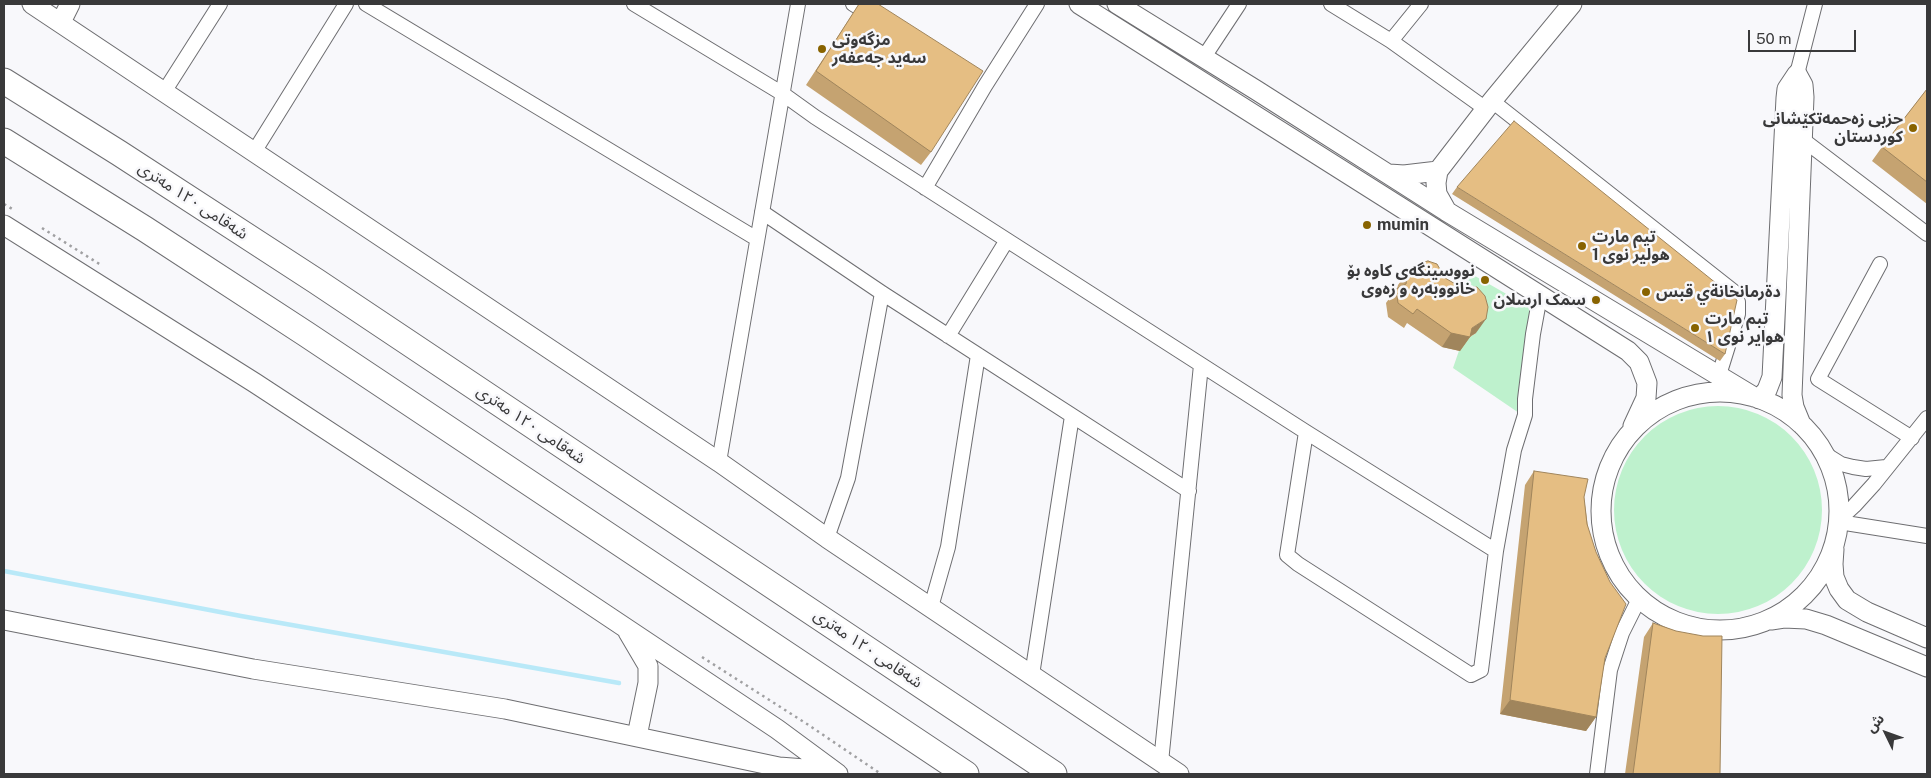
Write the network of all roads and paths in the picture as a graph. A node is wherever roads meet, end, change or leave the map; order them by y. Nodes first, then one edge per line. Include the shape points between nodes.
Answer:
1 (70, 4) edge
2 (220, 4) edge
3 (346, 4) edge
4 (366, 4) edge
5 (634, 4) edge
6 (798, 4) edge
7 (853, 4) edge
8 (1037, 4) edge
9 (1079, 4) edge
10 (1118, 4) edge
11 (1239, 4) edge
12 (1331, 4) edge
13 (1421, 4) edge
14 (1572, 4) edge
15 (1815, 4) edge
16 (38, 5) edge
17 (61, 22) junction
18 (886, 24) edge
19 (1391, 41) junction
20 (1204, 57) junction
21 (1797, 74) junction
22 (4, 81) edge
23 (1256, 90) junction
24 (164, 92) junction
25 (782, 94) junction
26 (1489, 105) junction
27 (1245, 108) junction
28 (1802, 139) junction
29 (4, 141) edge
30 (254, 152) junction
31 (1438, 171) junction
32 (1389, 174) junction
33 (925, 188) junction
34 (1446, 211) junction
35 (762, 212) junction
36 (4, 225) edge
37 (1925, 229) edge
38 (757, 239) junction
39 (1007, 240) junction
40 (1880, 264) dead end
41 (882, 293) junction
42 (1540, 296) junction
43 (1650, 333) junction
44 (948, 336) junction
45 (978, 355) junction
46 (1634, 356) junction
47 (1201, 365) junction
48 (1719, 375) junction
49 (1757, 398) junction
50 (1072, 416) junction
51 (1926, 421) edge
52 (1802, 425) junction
53 (1306, 432) junction
54 (1630, 433) junction
55 (1912, 438) junction
56 (1825, 454) junction
57 (718, 462) junction
58 (1886, 467) junction
59 (1188, 491) junction
60 (1838, 527) junction
61 (1927, 536) edge
62 (827, 538) junction
63 (1496, 551) junction
64 (1639, 599) junction
65 (930, 607) junction
66 (4, 620) edge
67 (1757, 623) junction
68 (625, 627) junction
69 (1927, 638) edge
70 (1927, 667) edge
71 (1032, 676) junction
72 (637, 736) junction
73 (1161, 762) junction
74 (752, 768) edge
75 (835, 773) edge
76 (966, 774) edge
77 (1054, 774) edge
78 (1179, 774) edge
79 (1597, 774) edge

1 - 17 street
2 - 24 street
3 - 30 street
4 - 38 street
5 - 25 street
6 - 25 street
7 - 18 street
8 - 33 street via 980,83
9 - 27 street
10 - 20 street
11 - 20 street
12 - 19 street
13 - 19 street
14 - 26 street
15 - 21 street
16 - 17 street
17 - 24 street
19 - 26 street
20 - 23 street
21 - 28 street via 1804,91
21 - 49 street via 1786,98 1772,377 1767,390
22 - 77 highway, شەقامی ١٢٠ مەتری via 316,281
23 - 27 street
23 - 32 street
24 - 30 street
25 - 33 street
25 - 35 street
26 - 31 street
26 - 48 street via 1733,291 1738,302 1738,314
27 - 42 street
28 - 37 street
28 - 52 street via 1792,395
29 - 76 highway via 314,339
30 - 57 street
31 - 32 street
31 - 34 street via 1437,194
32 - 34 street
33 - 39 street
34 - 43 street
35 - 38 street
35 - 41 street
36 - 68 street via 263,389
38 - 57 street
39 - 44 street
39 - 47 street
40 - 55 street via 1818,379
41 - 44 street
41 - 62 street via 848,478
42 - 46 street
42 - 63 street via 1525,415 1514,450
43 - 46 street via 1648,348
43 - 48 street
44 - 45 street
45 - 50 street
45 - 65 street via 948,547
46 - 54 street via 1643,369 1647,391
47 - 53 street
47 - 59 street
48 - 49 street
49 - 52 street via 1772,403
49 - 54 street via 1735,392 1686,397 1660,408
50 - 59 street
50 - 71 street
51 - 55 street
52 - 56 street
53 - 63 street
53 - 63 street via 1287,555 1471,675 1481,670
54 - 64 street via 1619,448 1604,482 1601,518 1603,536 1616,570
55 - 58 street
56 - 58 street via 1853,467
56 - 60 street via 1836,490
57 - 62 street
58 - 60 street
59 - 73 street
60 - 61 street
60 - 67 street via 1829,557 1807,591 1776,615
60 - 69 street via 1834,576 1847,600
62 - 65 street
64 - 67 street via 1669,618 1694,626 1720,630
64 - 79 street via 1622,633 1610,670
65 - 71 street
66 - 72 street via 253,669 505,709
67 - 70 street via 1784,618 1806,619
68 - 72 street via 648,666 648,683
68 - 75 street via 777,729
71 - 73 street
72 - 74 street
73 - 78 street
74 - 75 street via 779,767

